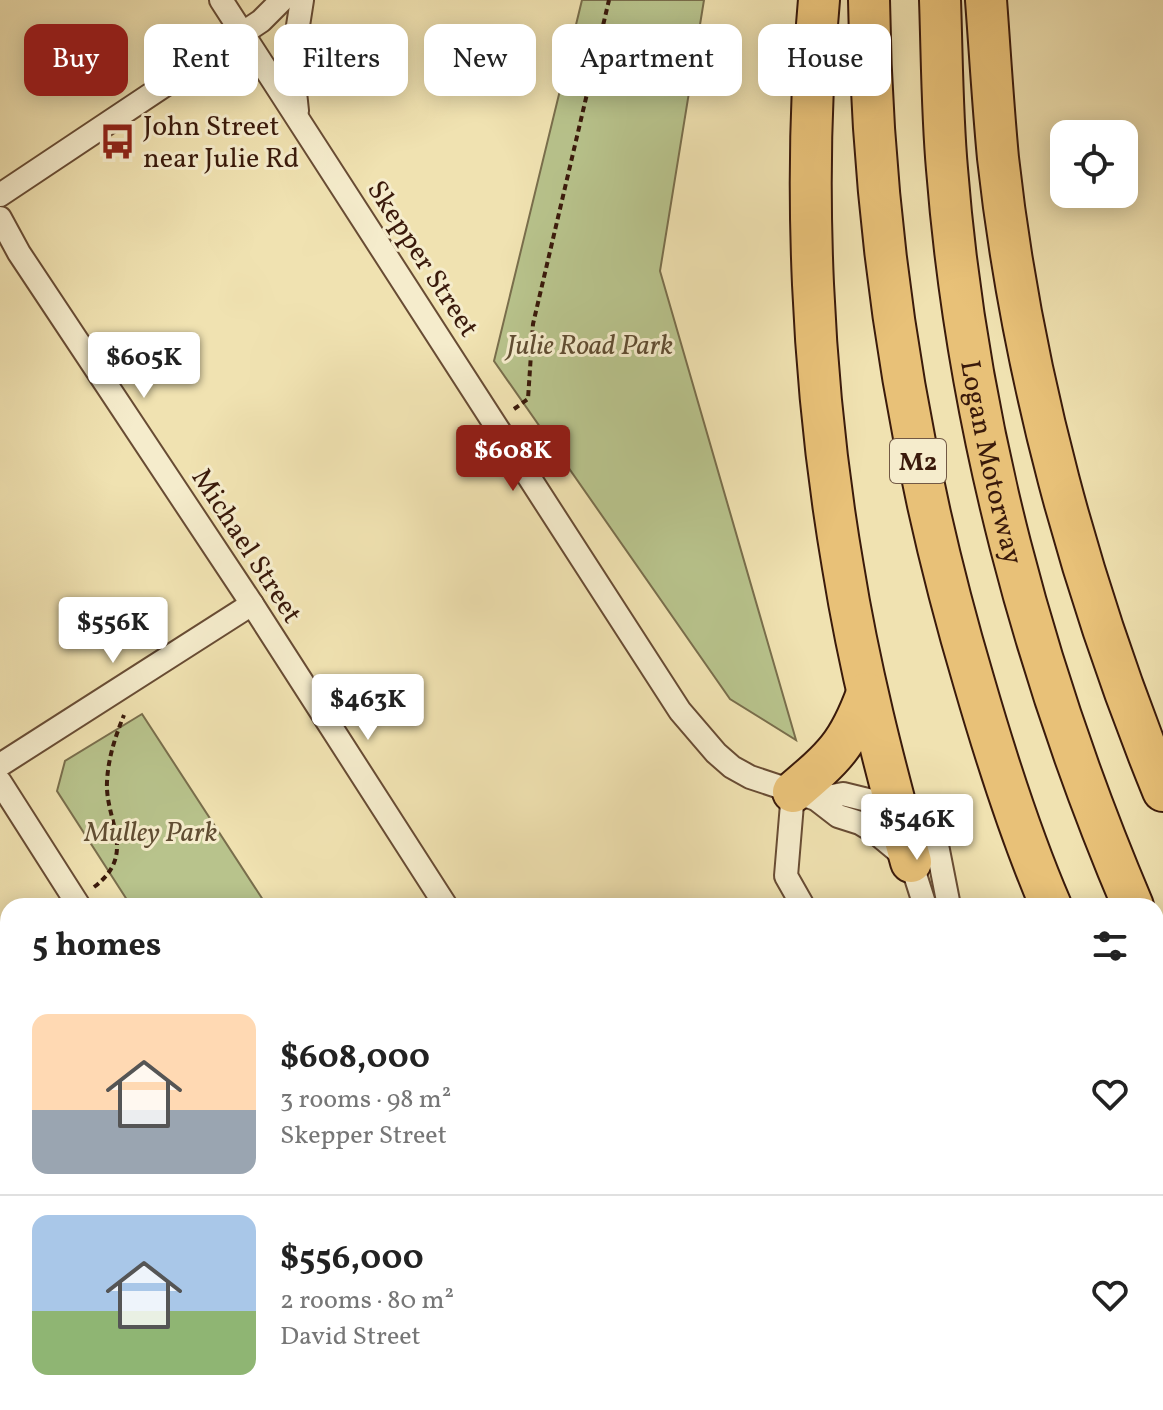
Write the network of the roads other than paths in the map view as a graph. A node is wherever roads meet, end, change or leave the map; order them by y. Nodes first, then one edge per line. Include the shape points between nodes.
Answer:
1 (221, 0) edge
2 (282, 0) edge
3 (302, 0) edge
4 (819, 0) edge
5 (869, 0) edge
6 (940, 0) edge
7 (986, 0) edge
8 (238, 24) edge
9 (255, 24) edge
10 (258, 55) edge
11 (148, 96) edge
12 (298, 116) junction
13 (0, 195) edge
14 (0, 218) edge
15 (252, 604) junction
16 (867, 693) junction
17 (0, 765) edge
18 (0, 782) edge
19 (1163, 791) edge
20 (805, 796) junction
21 (896, 807) junction
22 (911, 862) junction
23 (69, 898) edge
24 (441, 898) edge
25 (798, 898) edge
26 (922, 898) edge
27 (947, 898) edge
28 (1048, 898) edge
29 (1130, 898) edge

1 - 8 street, Skepper Street
2 - 9 street
3 - 12 street via 292,64
4 - 16 highway via 812,100 817,337 827,461
5 - 28 highway, M2 via 884,252 927,508 986,725
6 - 29 highway, Logan Motorway / M2 via 947,170 990,459 1055,697
7 - 19 highway via 999,160 1046,429 1090,584
10 - 12 street, Skepper Street
11 - 13 street
12 - 20 street, Skepper Street via 690,722 732,767
14 - 15 street, Michael Street
15 - 17 street
15 - 24 street, Michael Street
16 - 20 highway via 848,738
16 - 21 highway
18 - 23 street
20 - 21 street, Skepper Street via 843,794
20 - 22 street, Skepper Street via 875,832
20 - 25 street via 786,876
21 - 22 highway
21 - 27 street via 933,840
22 - 26 street

